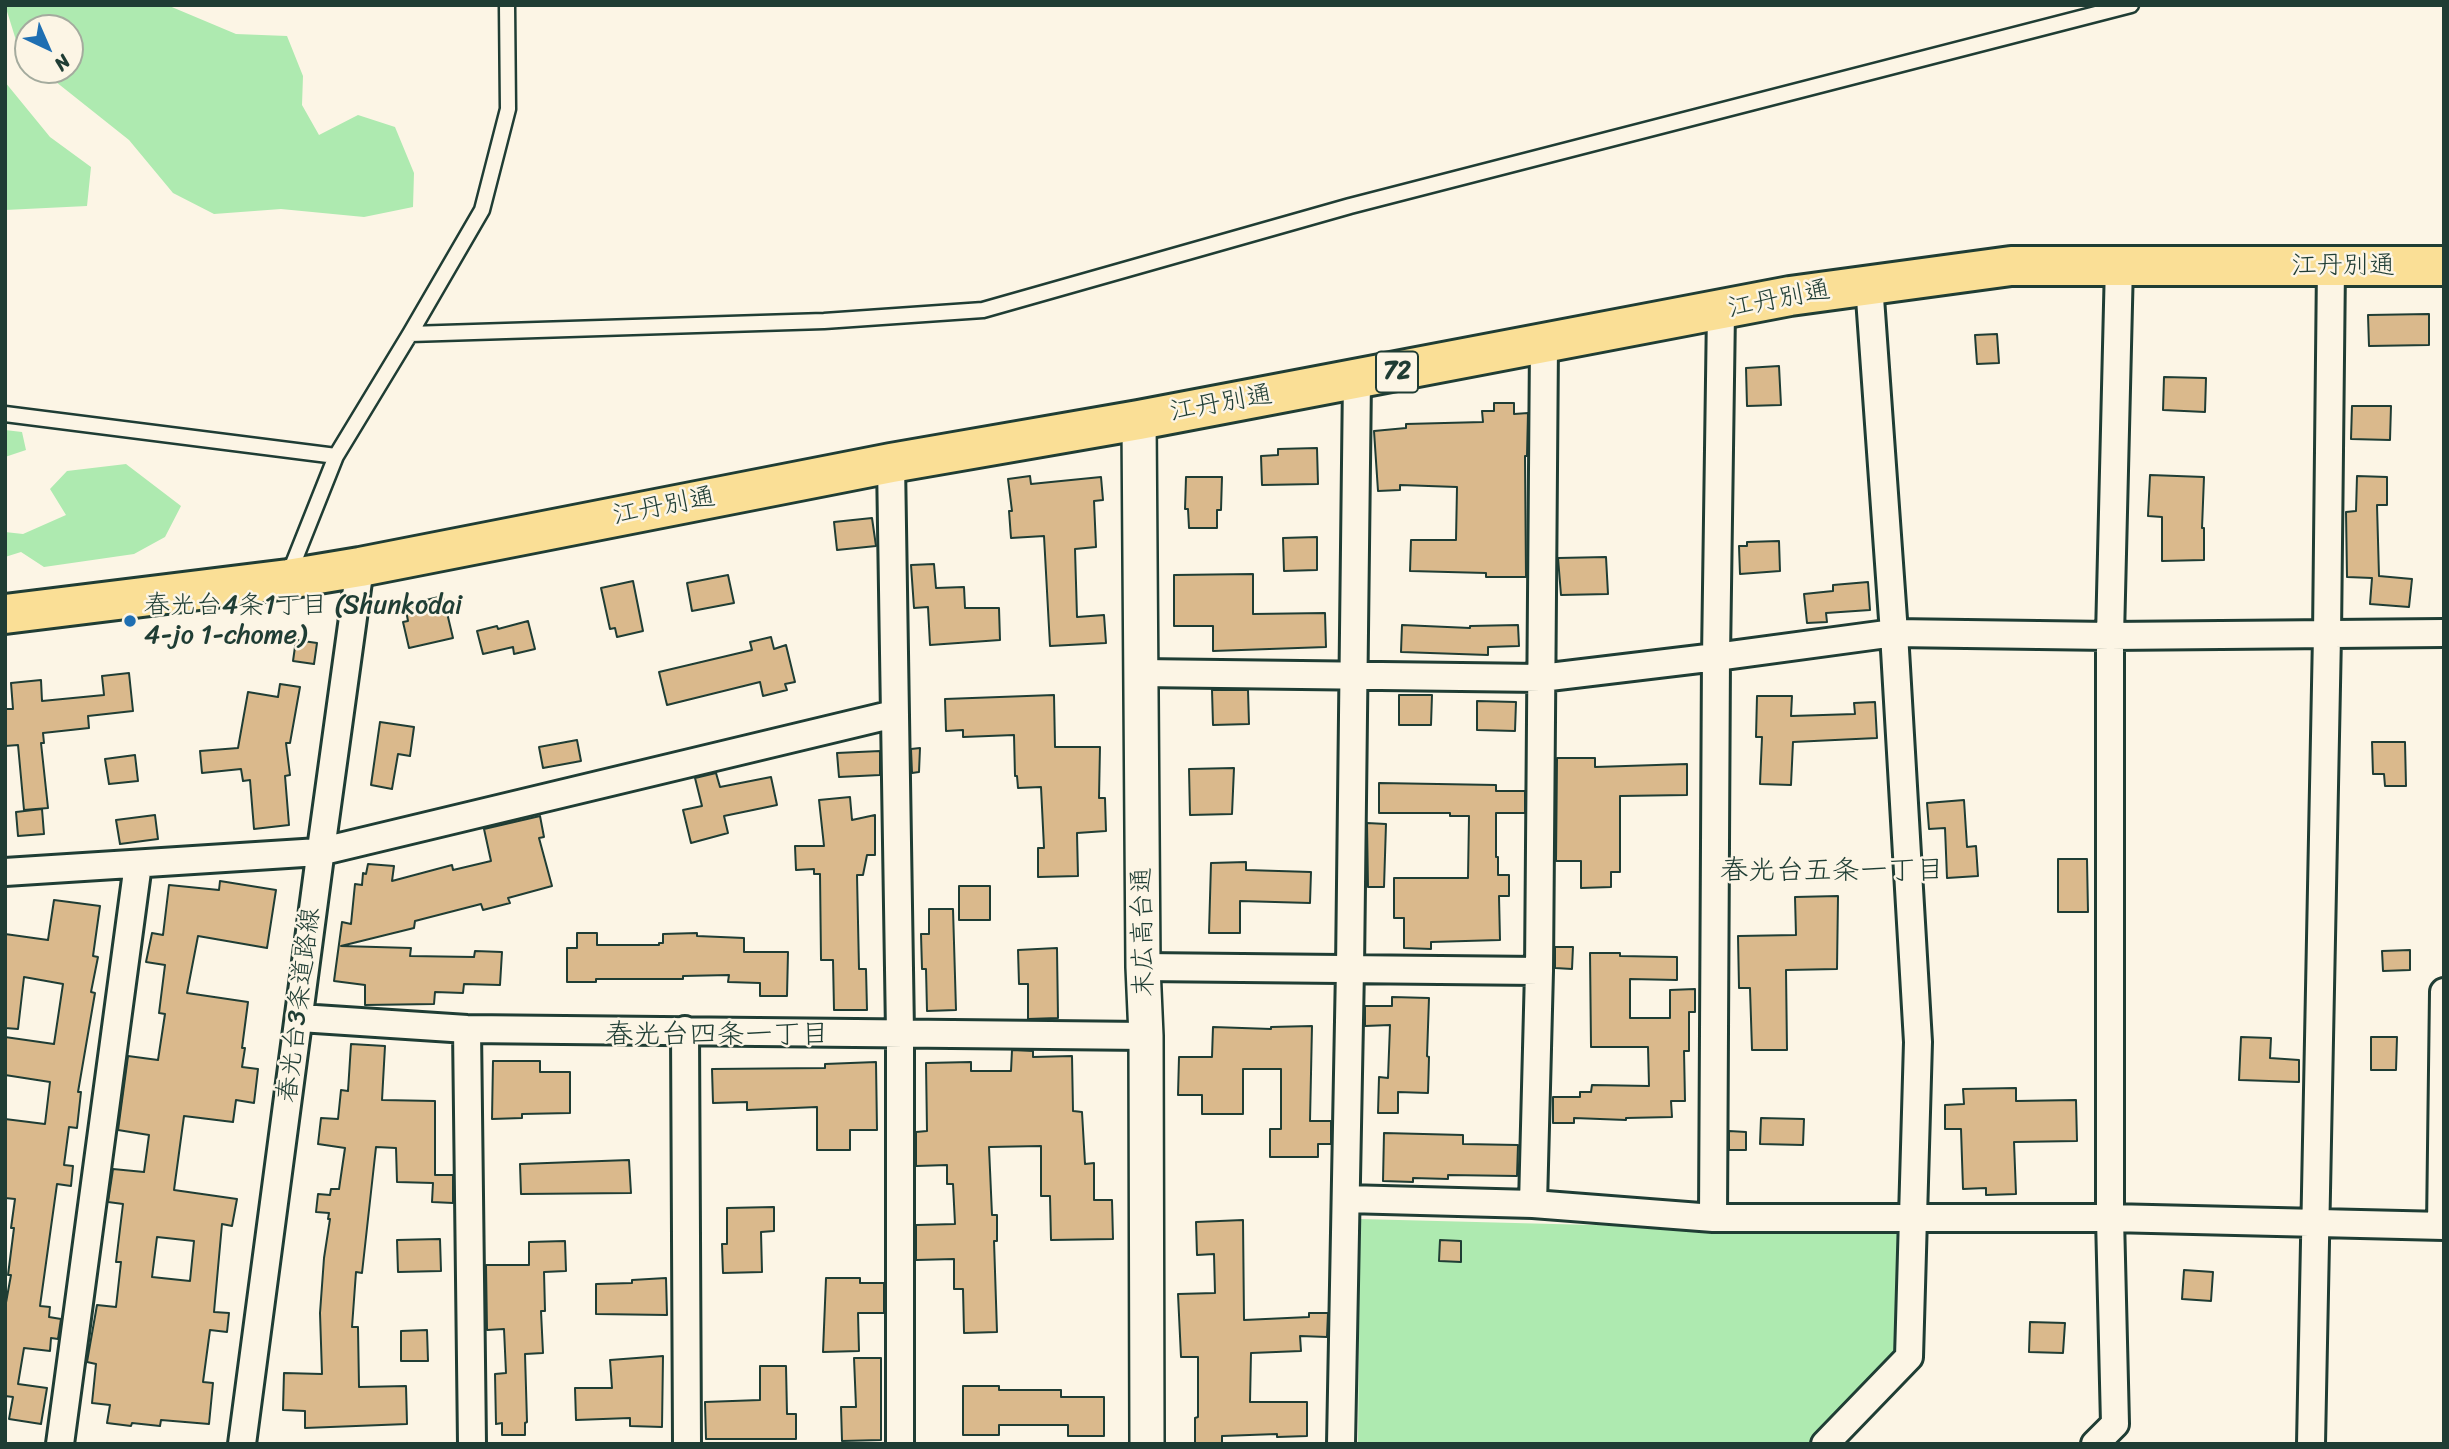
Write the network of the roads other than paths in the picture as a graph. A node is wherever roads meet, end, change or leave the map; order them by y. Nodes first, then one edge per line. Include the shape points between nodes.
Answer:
1 (507, 5) edge
2 (2132, 5) edge
3 (2119, 264) junction
4 (2331, 266) junction
5 (2444, 266) edge
6 (1869, 284) junction
7 (1721, 311) junction
8 (410, 334) junction
9 (1544, 344) junction
10 (1357, 379) junction
11 (5, 414) edge
12 (1139, 420) junction
13 (336, 456) junction
14 (891, 463) junction
15 (360, 566) junction
16 (288, 579) junction
17 (5, 614) edge
18 (1894, 633) junction
19 (2444, 634) edge
20 (2327, 635) junction
21 (2110, 636) junction
22 (1716, 657) junction
23 (1141, 673) junction
24 (1353, 676) junction
25 (1541, 678) junction
26 (894, 714) junction
27 (319, 852) junction
28 (138, 864) junction
29 (5, 872) edge
30 (1143, 967) junction
31 (1350, 968) junction
32 (1539, 971) junction
33 (2444, 992) edge
34 (300, 1018) junction
35 (467, 1030) junction
36 (685, 1030) junction
37 (900, 1032) junction
38 (1146, 1036) junction
39 (1346, 1199) junction
40 (1534, 1203) junction
41 (1912, 1217) junction
42 (1713, 1218) junction
43 (2110, 1218) junction
44 (2314, 1224) junction
45 (2442, 1226) edge
46 (60, 1444) edge
47 (242, 1444) edge
48 (472, 1444) edge
49 (687, 1444) edge
50 (900, 1444) edge
51 (1147, 1444) edge
52 (1341, 1444) edge
53 (1825, 1444) edge
54 (2095, 1444) edge
55 (2311, 1444) edge

1 - 8 lane via 508,109 482,209
2 - 8 lane via 1350,206 983,310 824,321
3 - 4 main road, 江丹別通 / 72
3 - 6 main road, 江丹別通 / 72 via 2011,266
3 - 21 street
4 - 5 main road, 江丹別通 / 72
4 - 20 street
6 - 7 main road, 江丹別通 / 72
6 - 18 street
7 - 9 main road, 江丹別通 / 72
7 - 22 street
8 - 13 lane
9 - 10 main road, 江丹別通 / 72
9 - 25 street
10 - 12 main road, 江丹別通 / 72
10 - 24 street
11 - 13 lane
12 - 14 main road, 江丹別通 / 72
12 - 23 street, 末広高台通
13 - 16 lane
14 - 15 main road, 江丹別通 / 72
14 - 26 street
15 - 16 main road, 江丹別通 / 72
15 - 27 street, 春光台3条道路線
16 - 17 main road, 江丹別通 / 72
18 - 21 street
18 - 22 street
18 - 41 street via 1918,1042
19 - 20 street
20 - 21 street
20 - 44 street
21 - 43 street
22 - 25 street
22 - 42 street
23 - 24 street
23 - 30 street, 末広高台通
24 - 25 street
24 - 31 street
25 - 32 street
26 - 27 street
26 - 37 street
27 - 28 street
27 - 34 street, 春光台3条道路線
28 - 29 street
28 - 46 street
30 - 31 street
30 - 38 street, 末広高台通
31 - 32 street
31 - 39 street
32 - 40 street
33 - 45 street
34 - 35 street
34 - 47 street, 春光台3条道路線
35 - 36 street
35 - 48 street
36 - 37 street
36 - 49 street
37 - 38 street
37 - 50 street
38 - 51 street, 末広高台通
39 - 40 street
39 - 52 street
40 - 42 street
41 - 42 street
41 - 43 street
41 - 53 street via 1909,1357
43 - 44 street
43 - 54 street via 2115,1424
44 - 45 street
44 - 55 street

